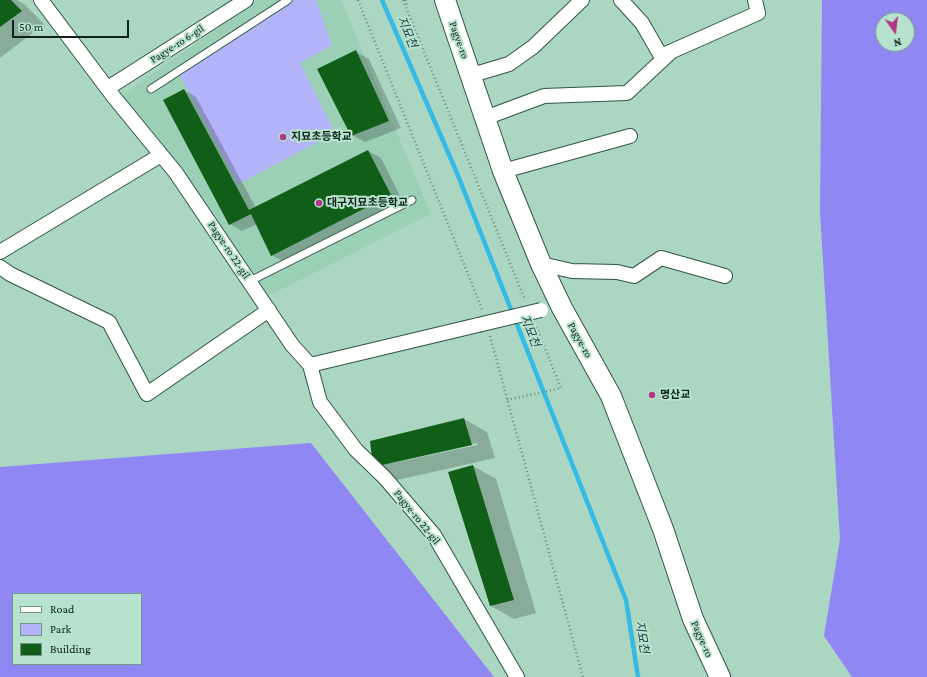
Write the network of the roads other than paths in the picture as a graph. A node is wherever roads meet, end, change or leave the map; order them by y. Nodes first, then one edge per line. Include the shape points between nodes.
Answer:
1 (41, 0) edge
2 (246, 0) edge
3 (288, 0) edge
4 (445, 0) edge
5 (582, 0) edge
6 (620, 0) edge
7 (755, 0) edge
8 (672, 51) junction
9 (472, 75) junction
10 (108, 88) junction
11 (151, 89) dead end
12 (485, 118) junction
13 (630, 136) dead end
14 (161, 155) junction
15 (503, 171) junction
16 (412, 200) dead end
17 (0, 252) edge
18 (541, 264) junction
19 (0, 267) edge
20 (725, 276) dead end
21 (250, 281) junction
22 (562, 308) junction
23 (269, 310) junction
24 (310, 365) junction
25 (516, 677) edge
26 (720, 677) edge

1 - 10 street, Pagye-ro 22-gil
2 - 10 street, Pagye-ro 6-gil
3 - 11 lane
4 - 9 main road, Pagye-ro
5 - 9 street via 533,48 509,64
6 - 8 street via 642,23 661,56
7 - 8 street via 758,13
8 - 12 street via 627,93 544,96
9 - 12 main road, Pagye-ro
10 - 14 street, Pagye-ro 22-gil
12 - 15 main road, Pagye-ro
13 - 15 street
14 - 17 street
14 - 21 street, Pagye-ro 22-gil
15 - 18 main road, Pagye-ro
16 - 21 lane
18 - 20 street via 572,271 617,272 634,276 661,258
18 - 22 main road, Pagye-ro
19 - 23 street via 33,286 109,322 147,394
21 - 23 street, Pagye-ro 22-gil
22 - 24 street, bridge
22 - 26 main road, Pagye-ro via 611,396 664,529 693,619
23 - 24 street, Pagye-ro 22-gil via 292,345
24 - 25 street, Pagye-ro 22-gil via 320,402 356,450 385,478 434,535

